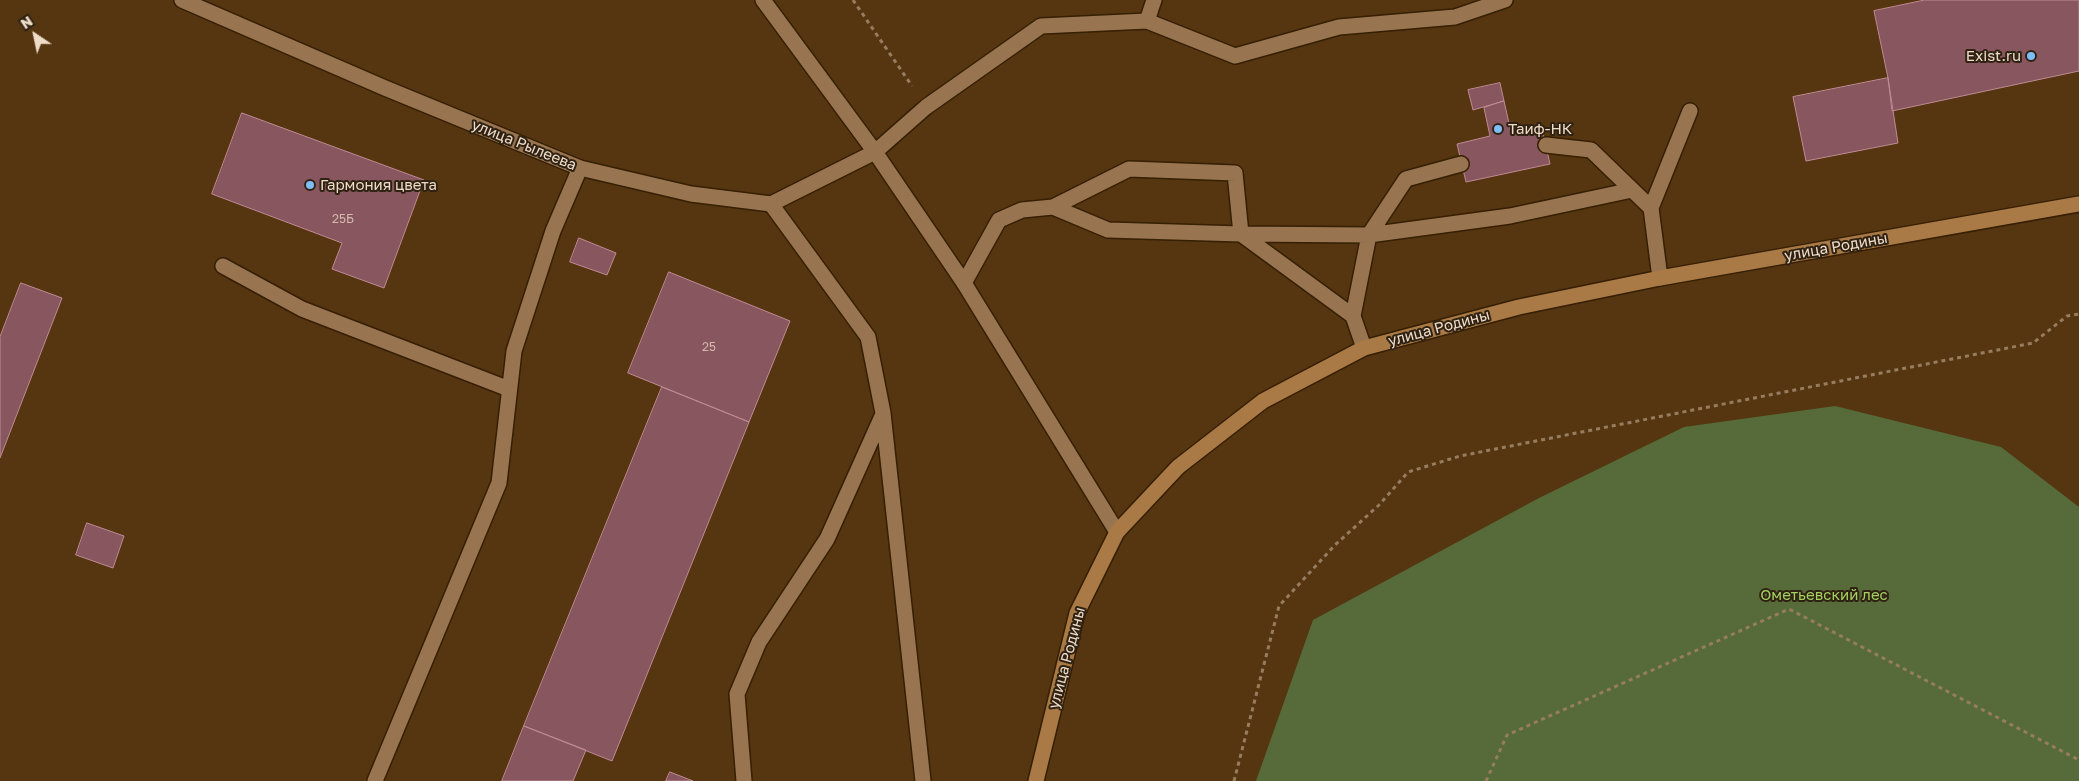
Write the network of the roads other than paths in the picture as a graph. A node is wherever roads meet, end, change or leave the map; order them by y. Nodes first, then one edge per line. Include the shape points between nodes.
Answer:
1 (182, 0) edge
2 (763, 0) edge
3 (1154, 0) edge
4 (1505, 0) edge
5 (1147, 21) junction
6 (1690, 112) dead end
7 (1546, 145) dead end
8 (875, 152) junction
9 (1462, 164) dead end
10 (580, 168) junction
11 (1632, 190) junction
12 (771, 204) junction
13 (2079, 204) edge
14 (1053, 207) junction
15 (1651, 208) junction
16 (1241, 234) junction
17 (1369, 235) junction
18 (223, 266) dead end
19 (1660, 278) junction
20 (964, 283) junction
21 (1353, 316) junction
22 (1364, 348) junction
23 (509, 389) junction
24 (883, 413) junction
25 (1117, 532) junction
26 (375, 781) edge
27 (744, 781) edge
28 (923, 781) edge
29 (1036, 781) edge

1 - 10 street, улица Рылеева via 384,88
2 - 8 street
3 - 5 street
4 - 5 street via 1455,17 1339,27 1235,56
5 - 8 street via 1041,26 926,107
6 - 15 street
7 - 11 street via 1591,150
8 - 12 street
8 - 20 street
9 - 17 street via 1406,179
10 - 12 street, улица Рылеева via 691,194
10 - 23 street via 553,231 514,351
11 - 15 street
11 - 17 street via 1510,216
12 - 24 street via 868,337
13 - 19 street, улица Родины
14 - 16 street via 1108,230
14 - 16 street via 1129,169 1235,173
14 - 20 street via 1022,210 999,220
15 - 19 street
16 - 17 street
16 - 21 street
17 - 21 street
18 - 23 street via 302,310
19 - 22 street, улица Родины via 1519,307
20 - 25 street
21 - 22 street
22 - 25 street, улица Родины via 1263,401 1178,467
23 - 26 street via 498,483
24 - 27 street via 826,539 759,642 738,694
24 - 28 street
25 - 29 street, улица Родины via 1076,613

